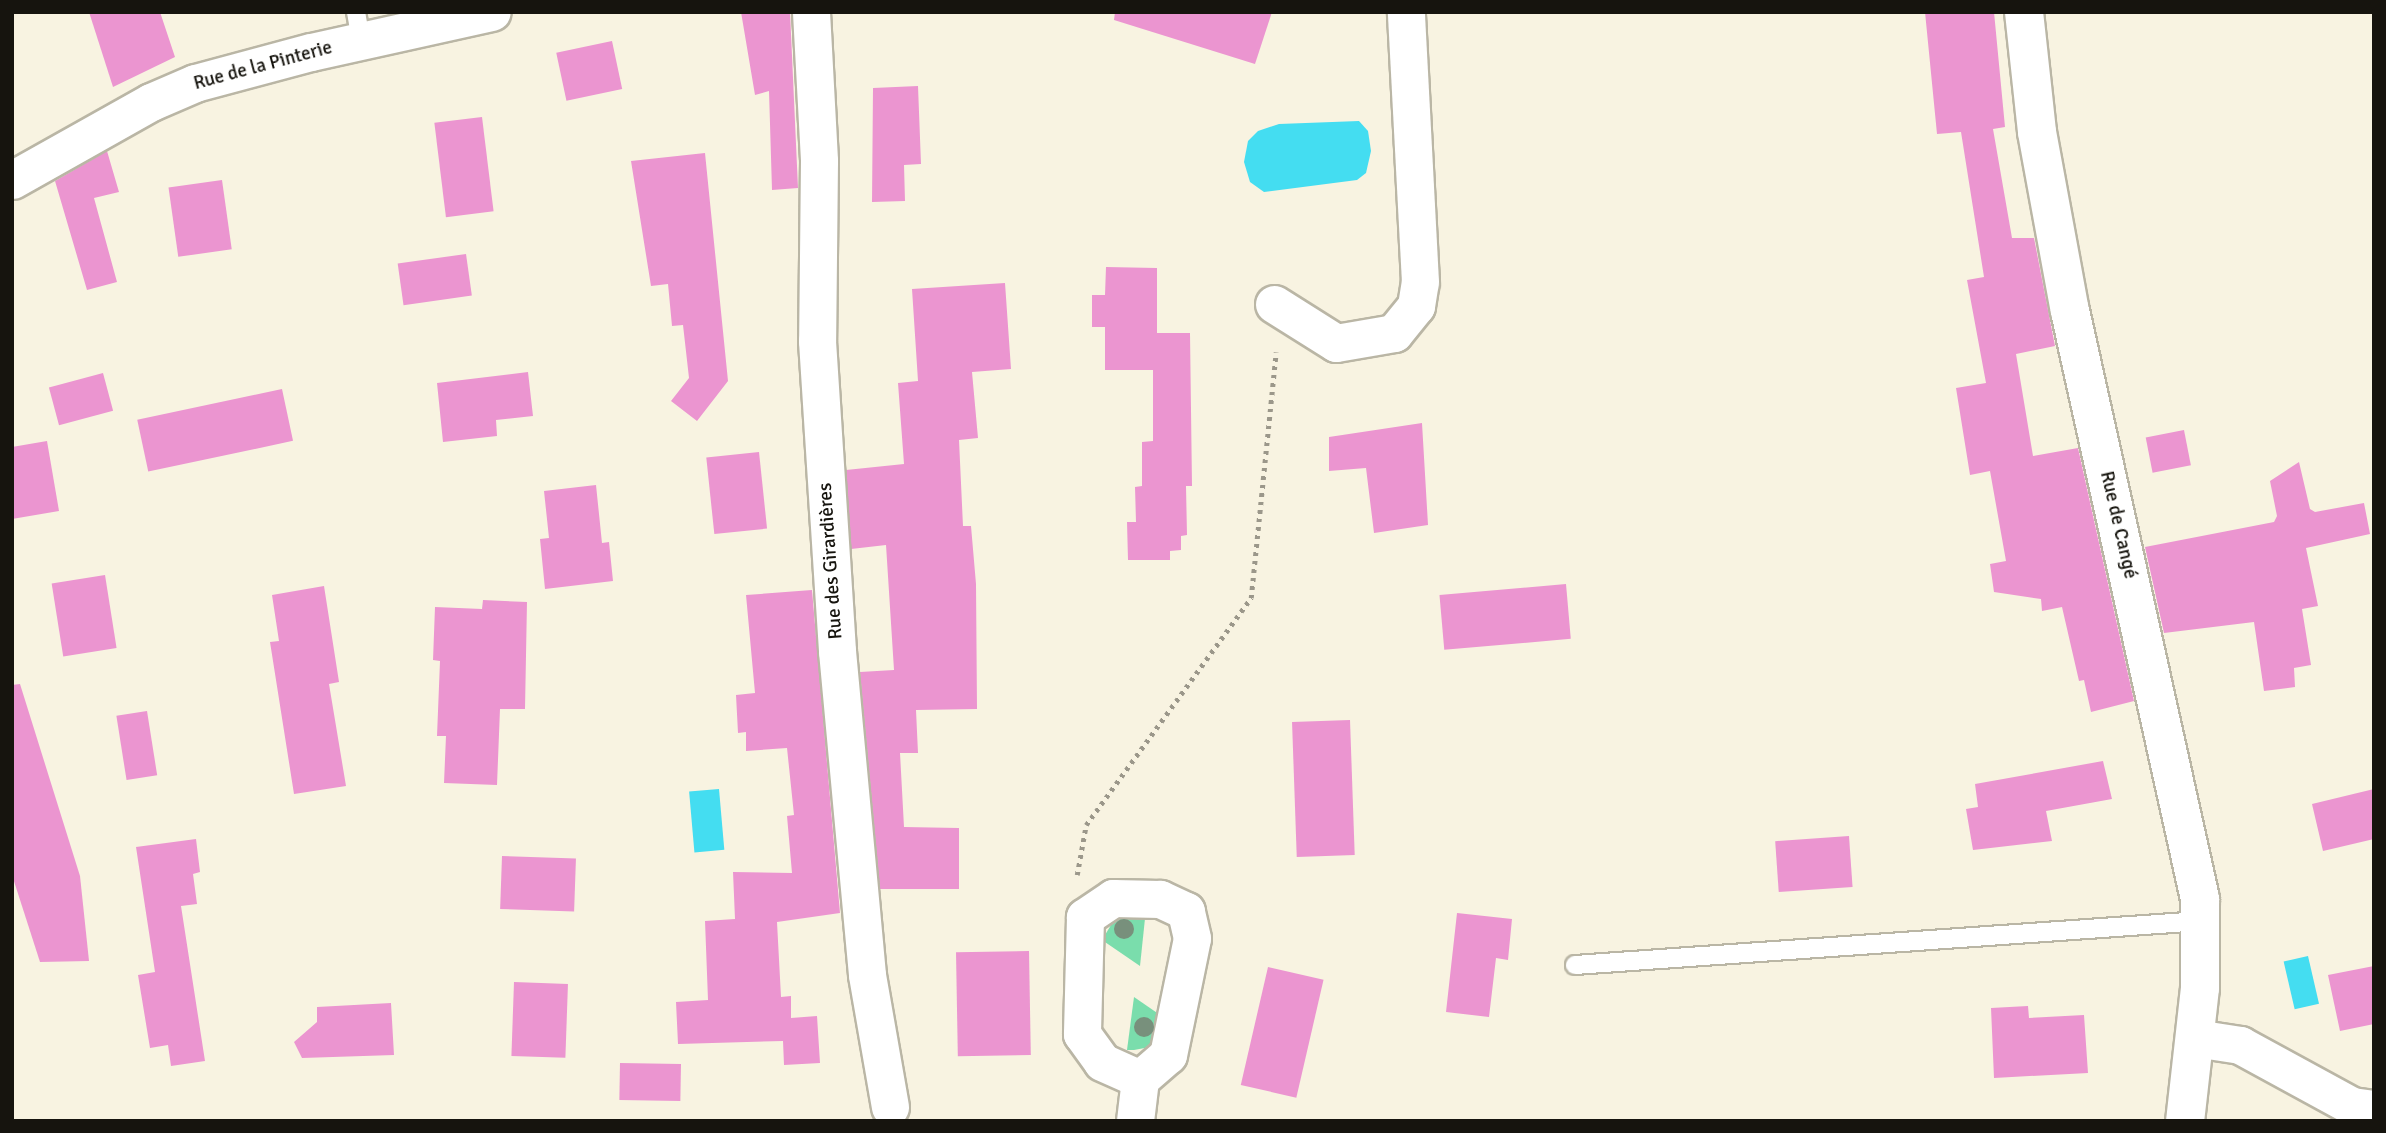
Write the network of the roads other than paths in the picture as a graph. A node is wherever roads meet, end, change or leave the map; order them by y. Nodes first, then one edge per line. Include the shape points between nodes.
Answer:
1 (492, 12) edge
2 (811, 12) edge
3 (1406, 12) edge
4 (2024, 12) edge
5 (358, 27) edge
6 (12, 180) edge
7 (1275, 304) road end
8 (2201, 920) junction
9 (1575, 965) dead end
10 (2195, 1038) junction
11 (1140, 1079) junction
12 (890, 1107) dead end
13 (2374, 1109) edge
14 (1135, 1121) edge
15 (2185, 1121) edge

1 - 5 street, Rue de la Pinterie
2 - 12 street, Rue des Girardières via 819,162 817,341 837,651 867,975
3 - 7 street via 1420,282 1416,306 1394,333 1336,343
4 - 8 street, Rue de Cangé via 2037,132 2070,311 2195,875
5 - 6 street, Rue de la Pinterie via 151,102
8 - 9 lane
8 - 10 street, Rue de Cangé
10 - 13 street via 2240,1045 2352,1106
10 - 15 street, Rue de Cangé
11 - 11 street via 1168,1055 1192,938 1186,911 1160,899 1113,898 1085,917 1082,1034 1102,1062
11 - 14 street

